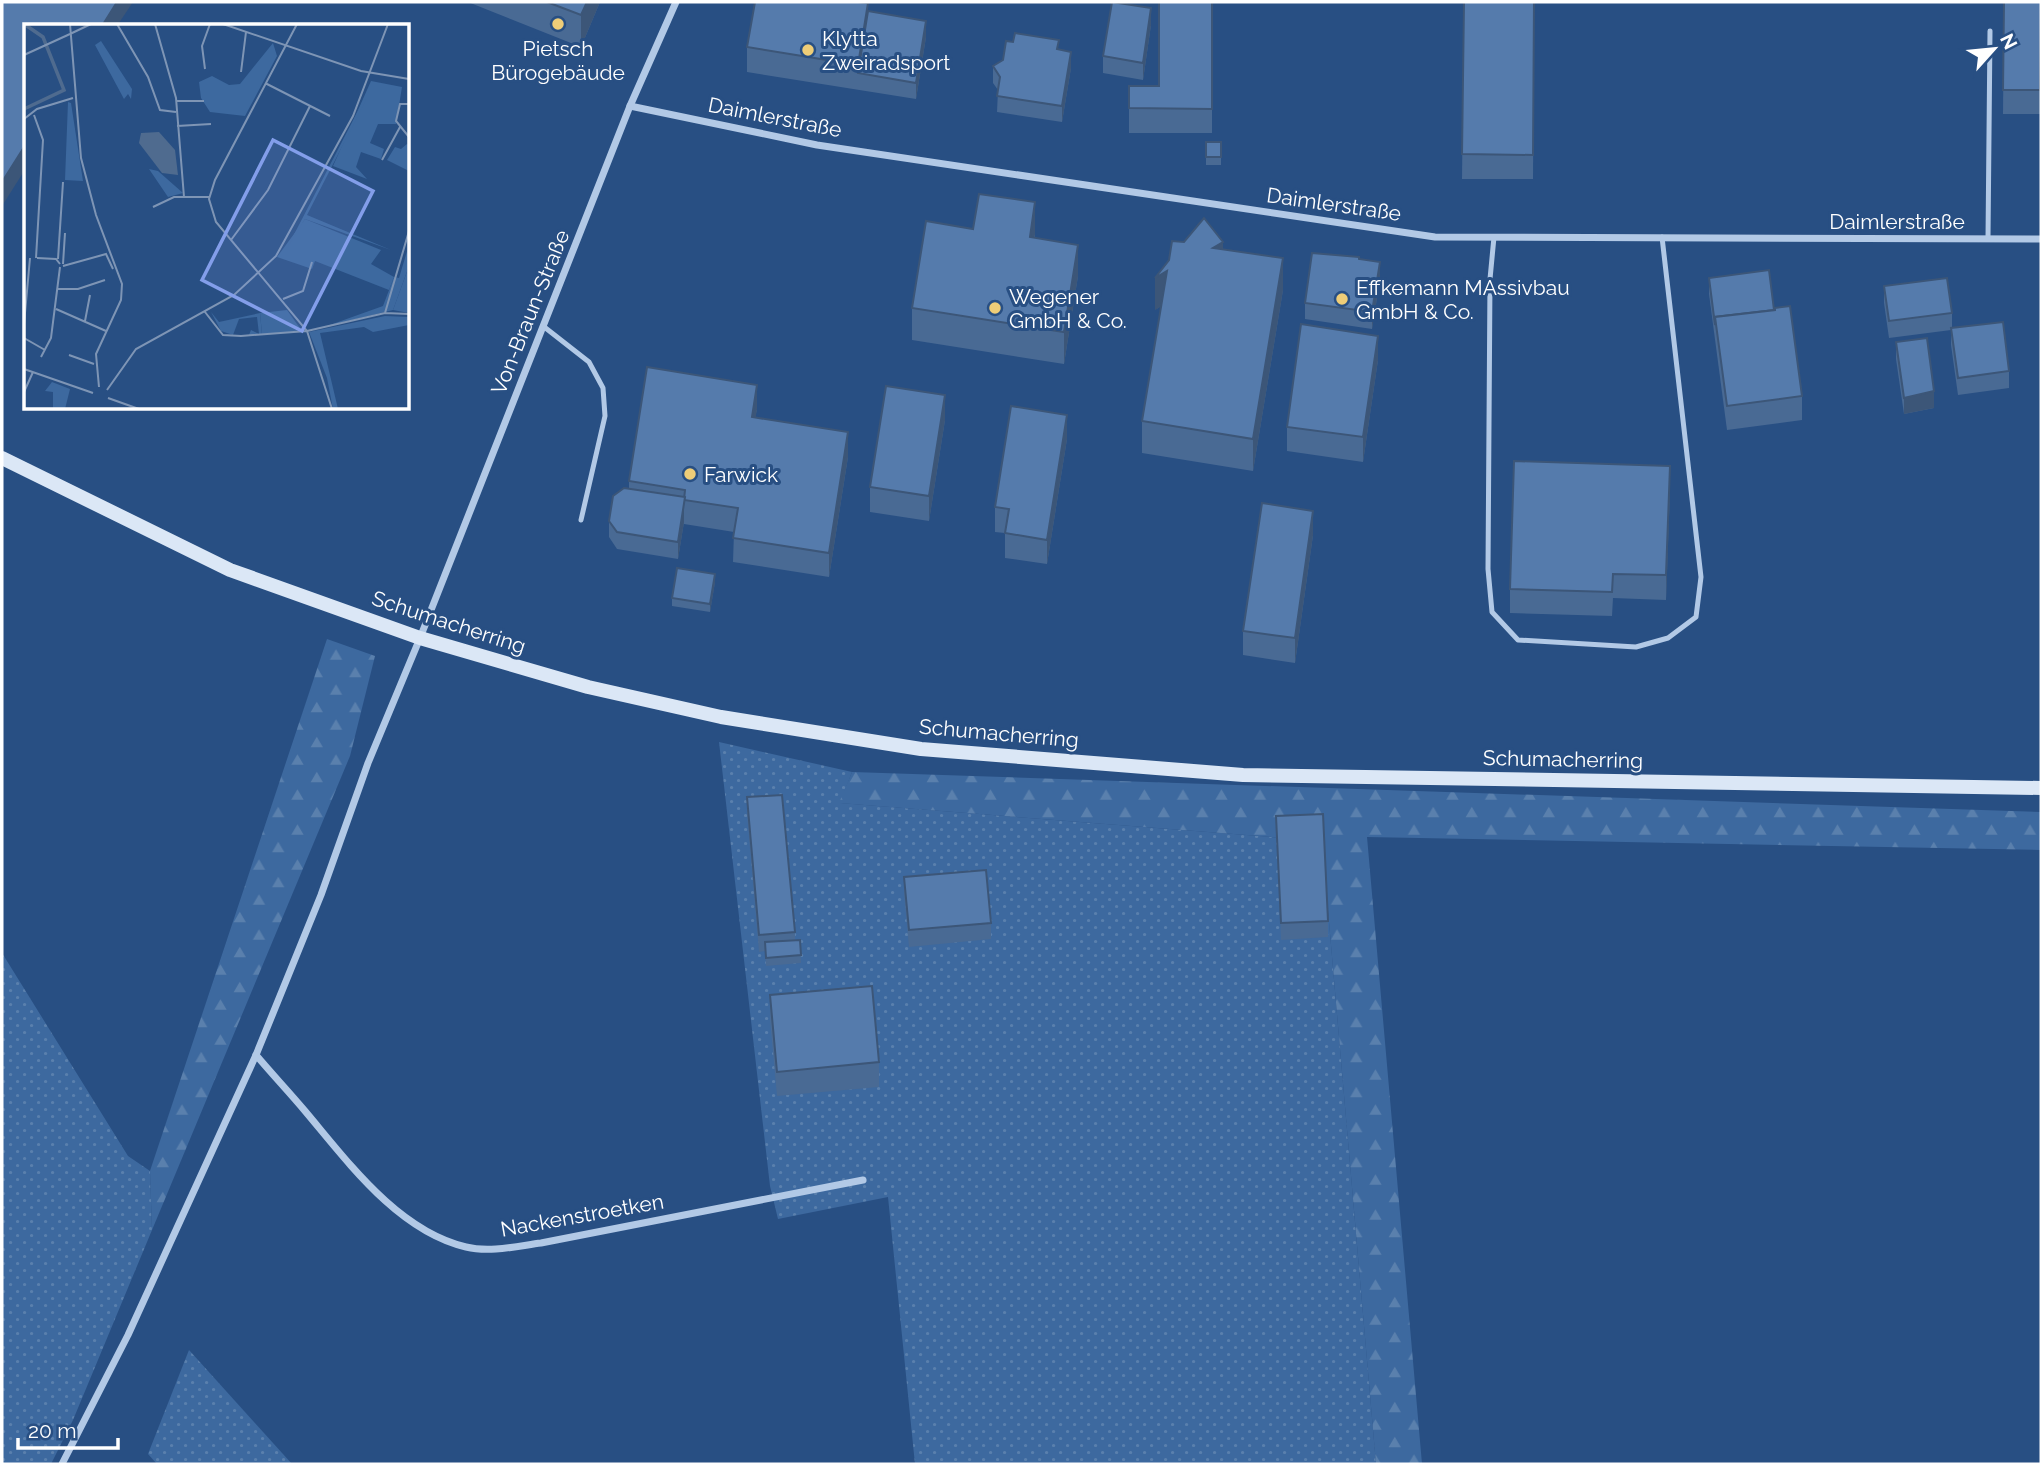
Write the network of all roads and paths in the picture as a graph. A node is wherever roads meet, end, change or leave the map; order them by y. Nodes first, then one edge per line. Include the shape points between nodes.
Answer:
1 (676, 2) edge
2 (1990, 31) dead end
3 (630, 106) junction
4 (1494, 237) junction
5 (1662, 237) junction
6 (1988, 238) junction
7 (2041, 239) edge
8 (543, 326) junction
9 (2, 458) edge
10 (581, 520) dead end
11 (420, 638) junction
12 (2041, 788) edge
13 (256, 1055) junction
14 (863, 1180) dead end
15 (62, 1464) edge

1 - 3 street, Von-Braun-Straße
2 - 6 lane
3 - 4 street, Daimlerstraße via 817,145 1435,237
3 - 8 street, Von-Braun-Straße
4 - 5 street, Daimlerstraße
4 - 5 lane via 1488,569 1492,612 1518,640 1636,647 1668,638 1696,617 1701,577
5 - 6 street, Daimlerstraße
6 - 7 street, Daimlerstraße
8 - 10 lane via 589,362 603,388 605,416
8 - 11 street, Von-Braun-Straße
9 - 11 main road, Schumacherring via 230,570
11 - 12 main road, Schumacherring via 588,687 721,717 921,748 1243,775
11 - 13 street
13 - 14 street, Nackenstroetken via 349,1164 397,1211 467,1248 541,1243
13 - 15 street via 128,1335

